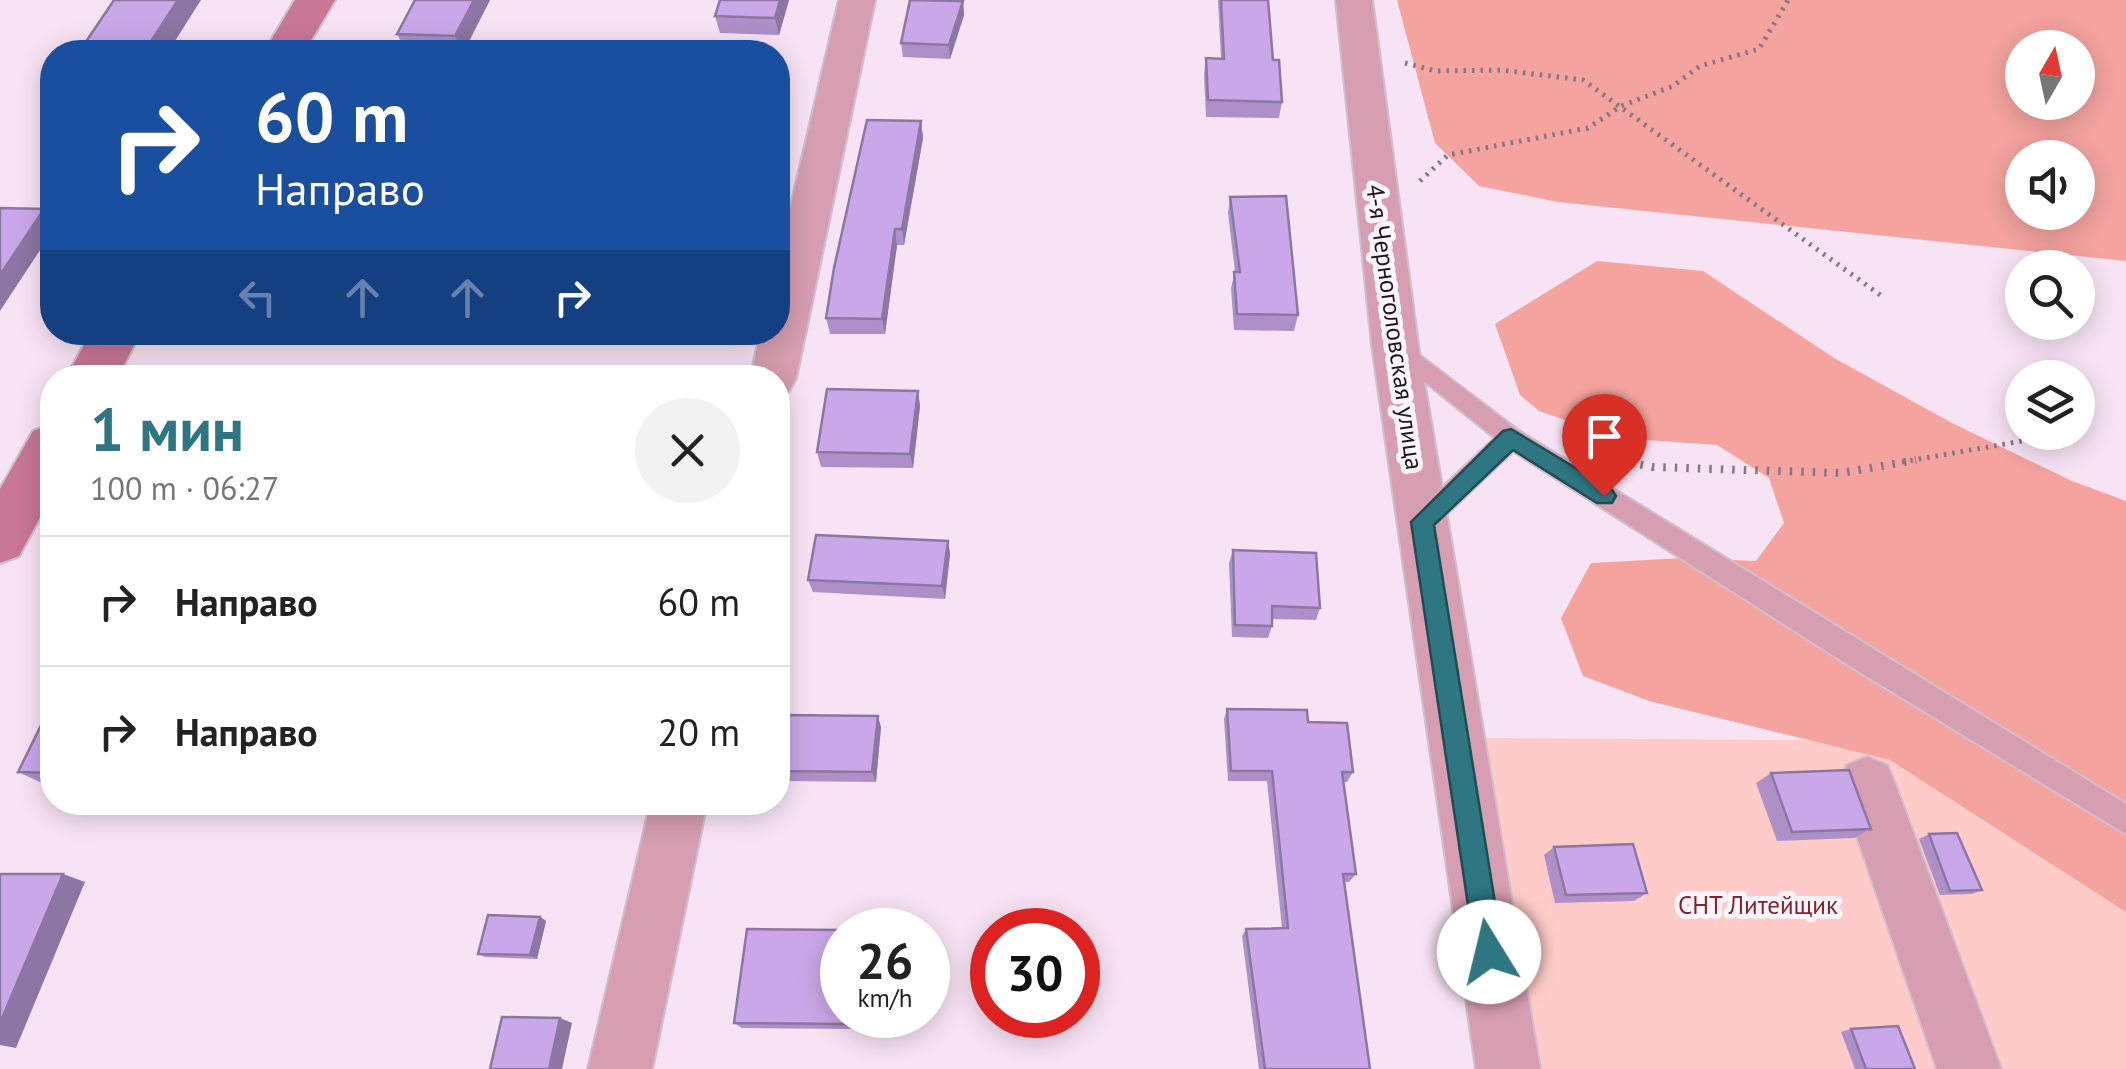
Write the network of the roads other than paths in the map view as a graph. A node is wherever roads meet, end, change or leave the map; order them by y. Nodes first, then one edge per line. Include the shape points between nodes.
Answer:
1 (315, 0) edge
2 (858, 0) edge
3 (1356, 20) edge
4 (291, 40) edge
5 (790, 306) edge
6 (1394, 345) junction
7 (1511, 438) junction
8 (40, 467) edge
9 (1422, 522) junction
10 (0, 539) edge
11 (1867, 784) dead end
12 (676, 815) edge
13 (2126, 820) edge
14 (620, 1069) edge
15 (1508, 1069) edge
16 (1969, 1069) edge

1 - 4 street
2 - 5 street
3 - 6 street, 4-я Черноголовская улица
6 - 7 lane
6 - 9 street, 4-я Черноголовская улица
7 - 9 lane
7 - 13 lane
8 - 10 street
9 - 15 street, 4-я Черноголовская улица
11 - 16 street
12 - 14 street

